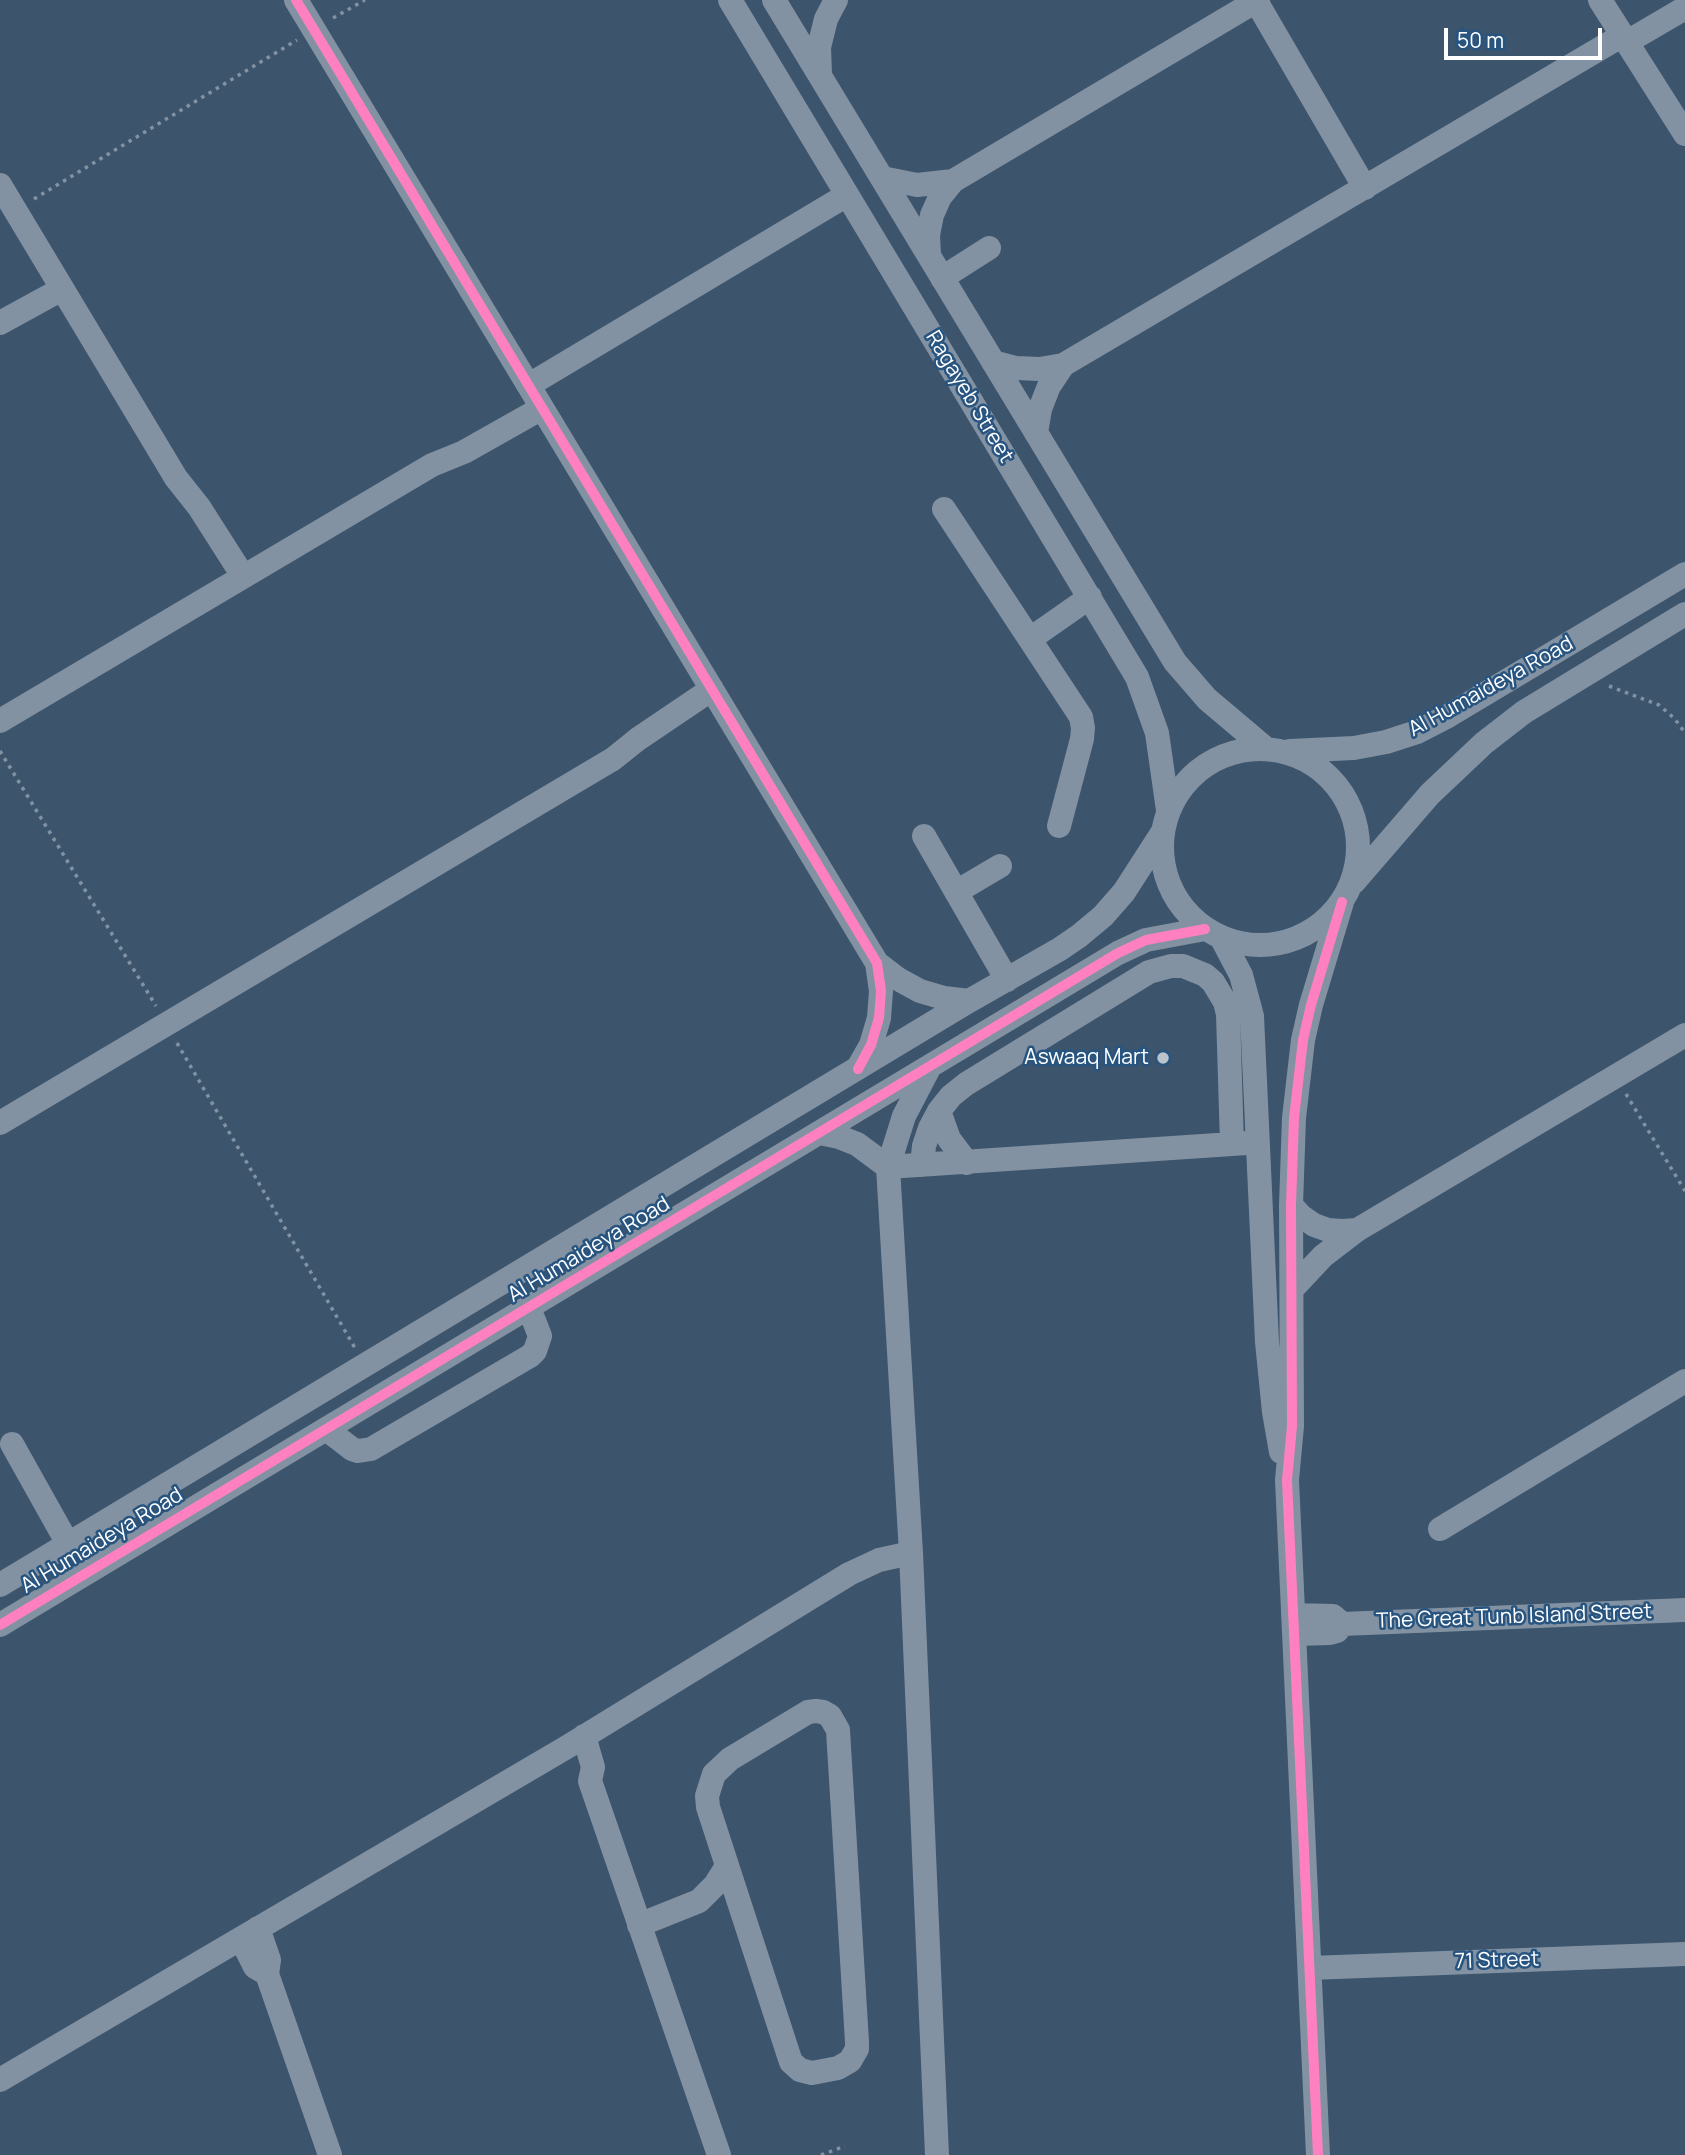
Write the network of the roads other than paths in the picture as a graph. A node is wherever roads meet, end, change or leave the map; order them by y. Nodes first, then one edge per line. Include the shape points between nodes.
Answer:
1 (296, 0) edge
2 (730, 0) edge
3 (774, 0) edge
4 (836, 0) edge
5 (1600, 0) edge
6 (1257, 1) edge
7 (1685, 8) edge
8 (1625, 39) junction
9 (820, 76) junction
10 (1685, 134) edge
11 (882, 178) junction
12 (953, 181) junction
13 (0, 185) edge
14 (1366, 188) junction
15 (847, 195) junction
16 (989, 248) dead end
17 (929, 255) junction
18 (942, 278) junction
19 (57, 281) junction
20 (0, 308) edge
21 (0, 323) edge
22 (993, 362) junction
23 (1063, 365) junction
24 (534, 395) junction
25 (1036, 433) junction
26 (944, 509) dead end
27 (1685, 574) edge
28 (237, 580) junction
29 (1090, 597) junction
30 (1685, 614) edge
31 (1030, 639) junction
32 (717, 697) junction
33 (0, 721) edge
34 (1273, 750) junction
35 (1165, 821) junction
36 (1059, 827) dead end
37 (924, 836) dead end
38 (1000, 866) dead end
39 (956, 892) junction
40 (1346, 895) junction
41 (1213, 933) junction
42 (877, 963) junction
43 (1007, 980) junction
44 (1047, 996) junction
45 (969, 1001) junction
46 (1685, 1035) edge
47 (1031, 1044) junction
48 (858, 1069) junction
49 (928, 1069) junction
50 (939, 1111) junction
51 (0, 1123) edge
52 (820, 1133) junction
53 (1244, 1144) junction
54 (967, 1163) junction
55 (922, 1166) junction
56 (888, 1167) junction
57 (1291, 1205) junction
58 (1357, 1230) junction
59 (1293, 1288) junction
60 (529, 1308) junction
61 (1685, 1381) edge
62 (326, 1429) junction
63 (12, 1444) dead end
64 (1287, 1480) junction
65 (1440, 1529) dead end
66 (68, 1544) junction
67 (911, 1553) junction
68 (0, 1585) edge
69 (1685, 1610) edge
70 (1294, 1624) junction
71 (0, 1625) edge
72 (576, 1741) junction
73 (727, 1866) junction
74 (699, 1901) junction
75 (742, 1911) junction
76 (639, 1925) junction
77 (249, 1933) junction
78 (1685, 1955) edge
79 (1310, 1968) junction
80 (0, 2080) edge
81 (1313, 2152) edge
82 (330, 2155) edge
83 (719, 2155) edge
84 (937, 2155) edge

1 - 24 street
2 - 15 street, Ragayeb Street
3 - 9 street, Ragayeb Street
4 - 9 street via 819,47
5 - 8 street
6 - 12 street
6 - 14 street
7 - 8 street
8 - 10 street
8 - 14 street
9 - 11 street, Ragayeb Street
11 - 12 street via 917,185
11 - 17 street, Ragayeb Street
12 - 17 street via 932,215
13 - 19 street
14 - 23 street
15 - 24 street
15 - 29 street, Ragayeb Street
16 - 18 street
17 - 18 street, Ragayeb Street
18 - 22 street, Ragayeb Street
19 - 20 street
19 - 21 street
19 - 28 street via 176,478 199,507
22 - 23 street via 1016,368
22 - 25 street, Ragayeb Street
23 - 25 street via 1049,386
24 - 28 street via 464,452 432,464
24 - 32 street
25 - 34 street, Ragayeb Street via 1175,662 1207,699
26 - 31 street
27 - 34 street, Al Humaideya Road via 1418,732 1354,748
28 - 33 street
29 - 31 street
29 - 35 street, Ragayeb Street via 1145,694 1157,733
30 - 40 street, Al Humaideya Road via 1524,712 1465,760 1430,794
31 - 36 street via 1083,728
32 - 42 street
32 - 51 street via 638,739 613,759
34 - 35 street via 1230,753 1207,764 1176,794
34 - 40 street via 1314,765 1348,804 1358,846
35 - 41 street via 1163,865 1173,894 1193,919
35 - 43 street, Al Humaideya Road via 1124,892 1103,916
37 - 39 street
38 - 39 street
39 - 43 street
40 - 41 street via 1318,927 1287,942 1237,943
40 - 57 street via 1303,1040
41 - 44 street, Al Humaideya Road via 1161,936 1132,946
41 - 53 street via 1241,975 1252,1016
42 - 45 street via 920,991
42 - 48 street via 879,1018
43 - 45 street, Al Humaideya Road
44 - 47 street
44 - 49 street, Al Humaideya Road
45 - 48 street, Al Humaideya Road
46 - 58 street
47 - 50 street via 966,1084
47 - 53 street via 1149,972 1171,966 1194,970 1213,982 1226,1002
48 - 66 street, Al Humaideya Road
49 - 52 street, Al Humaideya Road
49 - 56 street via 904,1116
50 - 54 street via 949,1139
50 - 55 street via 927,1137
52 - 56 street via 857,1144
52 - 60 street, Al Humaideya Road
53 - 54 street
53 - 64 street via 1269,1377
54 - 55 street
55 - 56 street
56 - 67 street
57 - 58 street via 1321,1227
57 - 59 street
58 - 59 street via 1323,1256
59 - 64 street
60 - 62 street, Al Humaideya Road
60 - 62 street via 540,1336 530,1356 371,1449 352,1449
61 - 65 street
62 - 71 street, Al Humaideya Road
63 - 66 street
64 - 70 street
66 - 68 street, Al Humaideya Road
67 - 72 street via 879,1560 849,1574
67 - 84 street
69 - 70 street, The Great Tunb Island Street via 1342,1624 1333,1616
70 - 79 street
72 - 76 street via 593,1767 590,1781
72 - 77 street
73 - 74 street
73 - 75 street
73 - 75 street via 708,1807 713,1774 808,1712 824,1712 838,1730 857,2042 850,2061 811,2073 791,2062
74 - 75 street
74 - 76 street
76 - 83 street
77 - 80 street
77 - 82 street via 269,1960 267,1975
78 - 79 street, 71 Street
79 - 81 street

